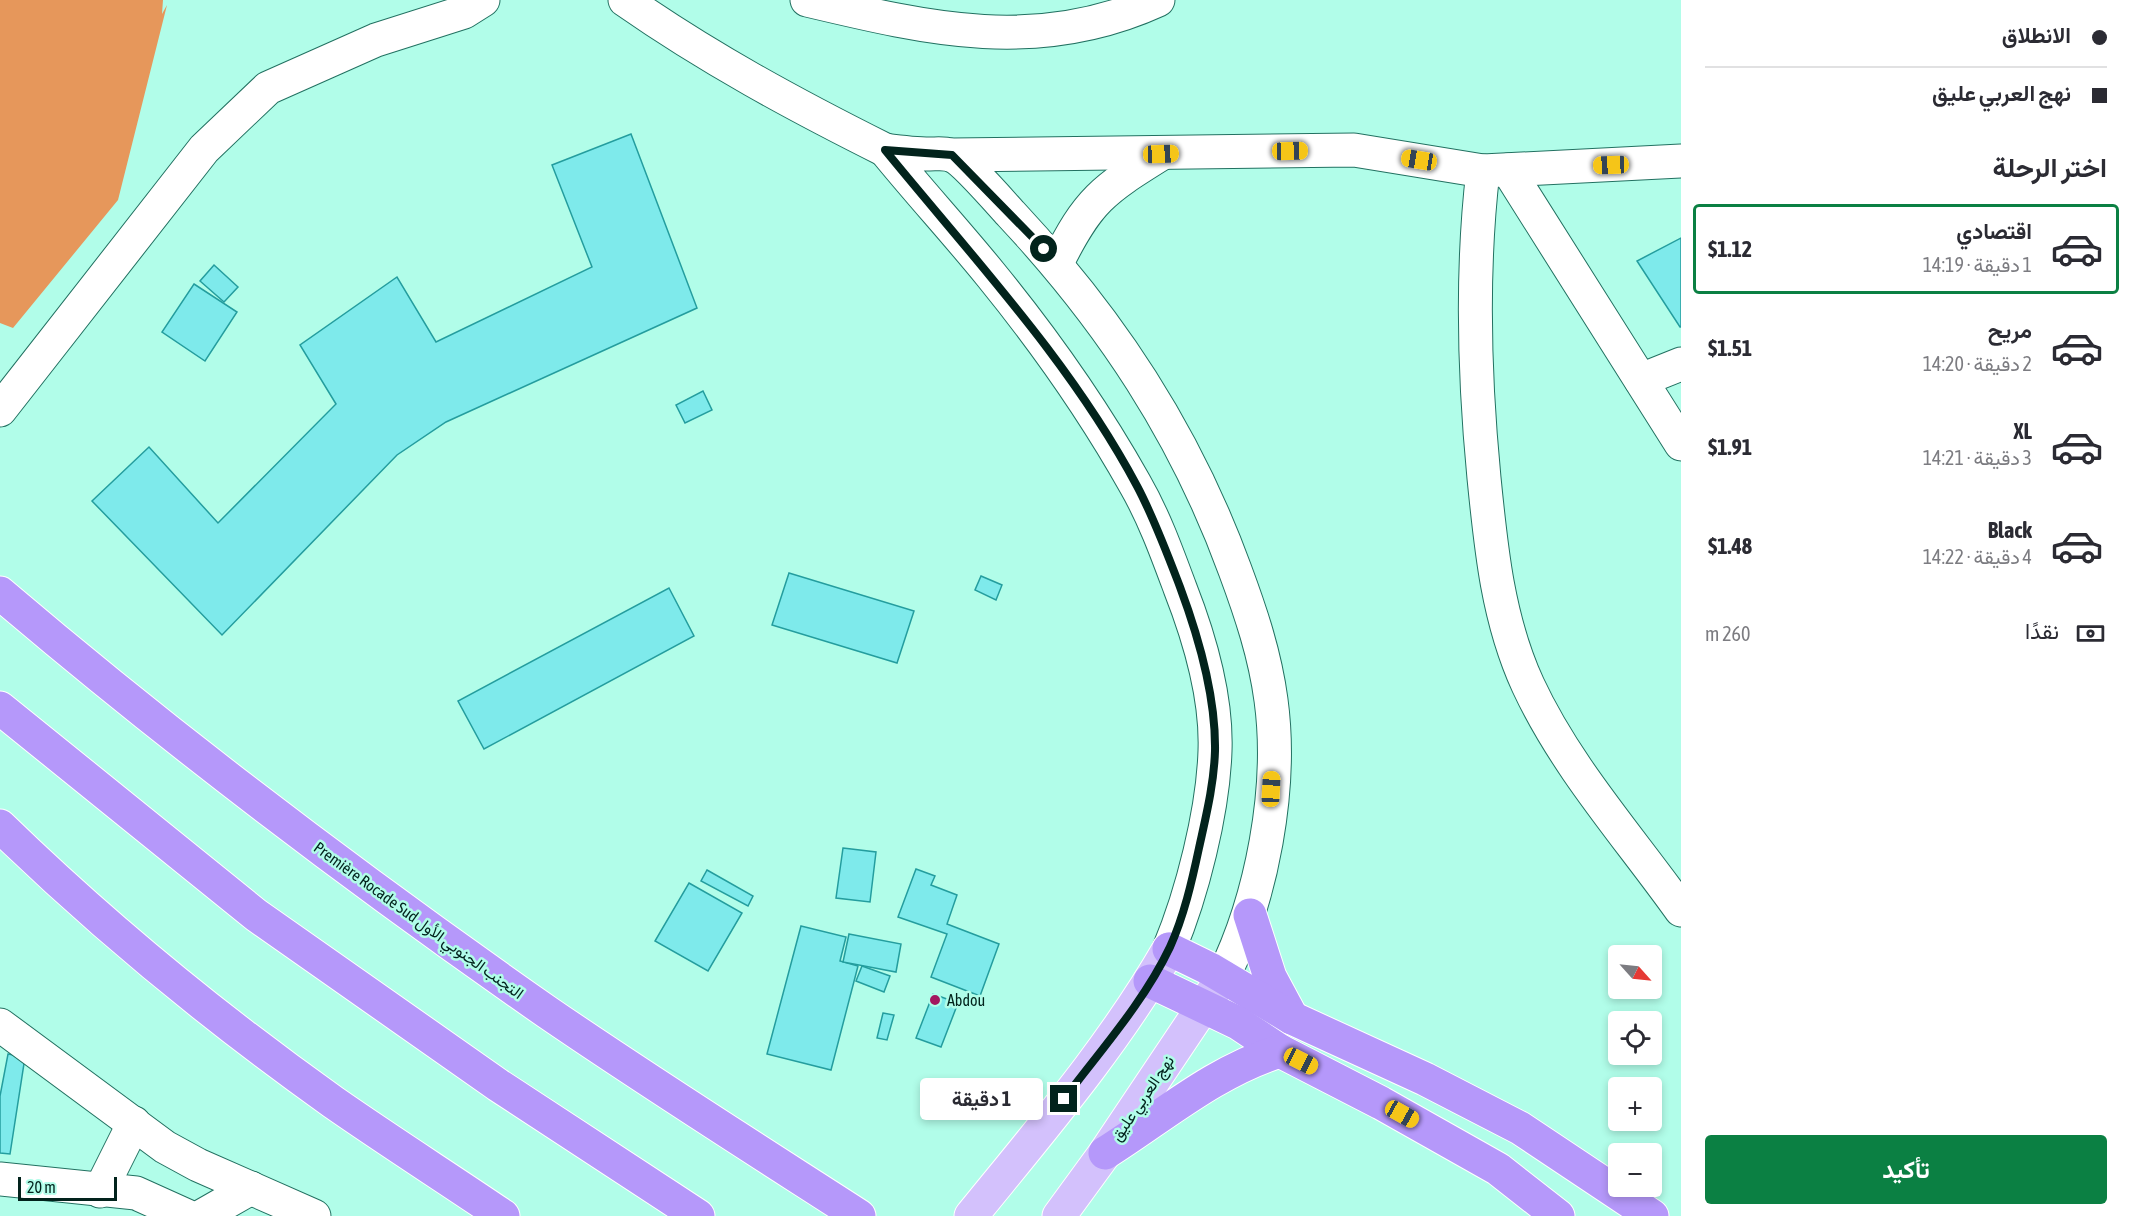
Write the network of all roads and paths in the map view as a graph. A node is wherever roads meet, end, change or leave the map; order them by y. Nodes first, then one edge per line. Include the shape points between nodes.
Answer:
1 (483, 0) edge
2 (625, 0) edge
3 (807, 0) edge
4 (1158, 0) edge
5 (885, 150) junction
6 (1161, 154) junction
7 (952, 155) junction
8 (1681, 161) edge
9 (1496, 170) junction
10 (1057, 263) junction
11 (1681, 364) edge
12 (1641, 380) junction
13 (0, 410) edge
14 (1681, 444) edge
15 (0, 593) edge
16 (0, 708) edge
17 (0, 826) edge
18 (1681, 910) edge
19 (1250, 915) junction
20 (1168, 949) junction
21 (1223, 977) junction
22 (1150, 981) junction
23 (1205, 1007) junction
24 (1292, 1018) junction
25 (0, 1025) edge
26 (1280, 1051) junction
27 (134, 1123) junction
28 (1105, 1153) junction
29 (0, 1179) edge
30 (251, 1188) junction
31 (100, 1191) junction
32 (187, 1216) edge
33 (202, 1216) edge
34 (314, 1216) edge
35 (503, 1216) edge
36 (698, 1216) edge
37 (859, 1216) edge
38 (972, 1216) edge
39 (1059, 1216) edge
40 (1558, 1216) edge
41 (1653, 1216) edge

1 - 13 street via 464,12 376,40 268,88 204,148
2 - 5 street via 774,95
3 - 4 street via 938,28 1006,34 1076,28
5 - 7 street
5 - 20 street via 992,277 1096,418 1136,486 1188,607 1203,660 1215,750 1211,792 1192,883
6 - 7 street
6 - 9 street via 1354,150
6 - 10 street via 1109,187 1090,205 1076,223
7 - 10 street
8 - 9 street
9 - 12 street
9 - 18 street via 1477,220 1474,311 1476,392 1490,547 1501,609 1514,653 1551,728
10 - 19 street via 1126,355 1202,484 1261,646 1271,702 1273,752 1263,861
11 - 12 street
12 - 14 street
15 - 37 highway, Première Rocade Sud التجنب الجنوبي الأول via 178,741 428,928 548,1013
16 - 36 highway via 256,915 498,1085
17 - 35 highway via 109,929 188,993 333,1102
19 - 21 street
19 - 24 highway via 1270,977
20 - 21 highway
20 - 22 main road
21 - 23 main road, نهج العربي عليق
21 - 24 highway
22 - 23 highway
22 - 38 main road
23 - 26 highway
23 - 28 main road, نهج العربي عليق
24 - 41 highway via 1520,1128
25 - 27 street
26 - 28 highway via 1257,1058 1207,1084
26 - 40 highway via 1489,1164
27 - 30 street via 165,1147
27 - 31 street
28 - 39 main road, نهج العربي عليق
29 - 31 street
30 - 33 street
30 - 34 street
31 - 32 street via 136,1193

